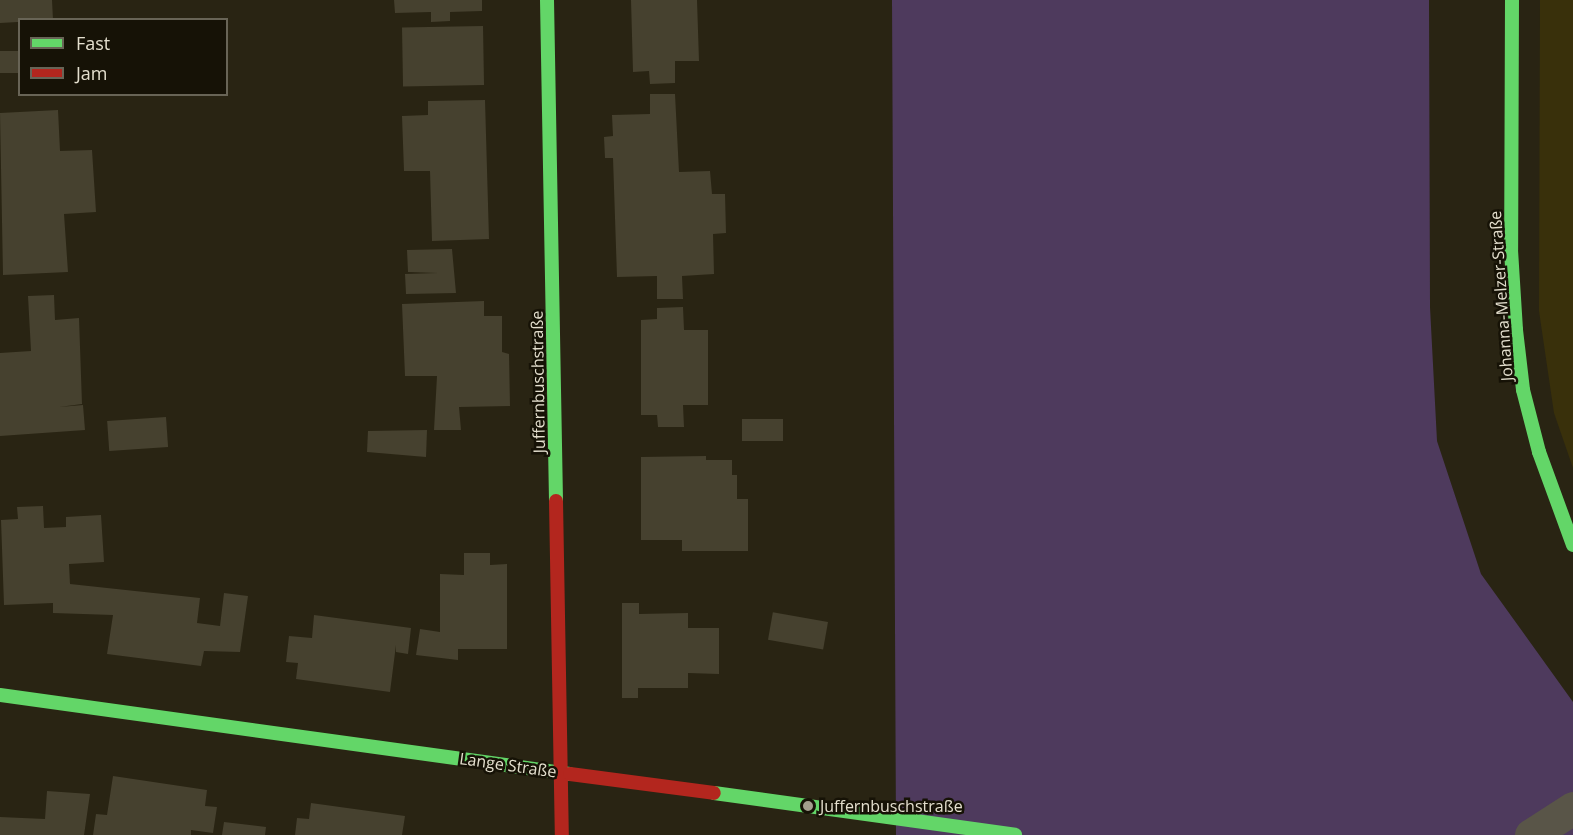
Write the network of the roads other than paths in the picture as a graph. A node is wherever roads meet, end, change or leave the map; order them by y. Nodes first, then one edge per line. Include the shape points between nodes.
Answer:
1 (547, 0) edge
2 (1512, 0) edge
3 (1573, 545) edge
4 (0, 695) edge
5 (562, 772) junction
6 (1573, 808) edge
7 (562, 835) edge
8 (1015, 835) edge
9 (1531, 835) edge

1 - 5 street, Juffernbuschstraße
2 - 3 street, Johanna-Melzer-Straße via 1511,250 1523,390 1539,452
4 - 5 street, Lange Straße
5 - 7 street, Juffernbuschstraße
5 - 8 street, Lange Straße
6 - 9 street

